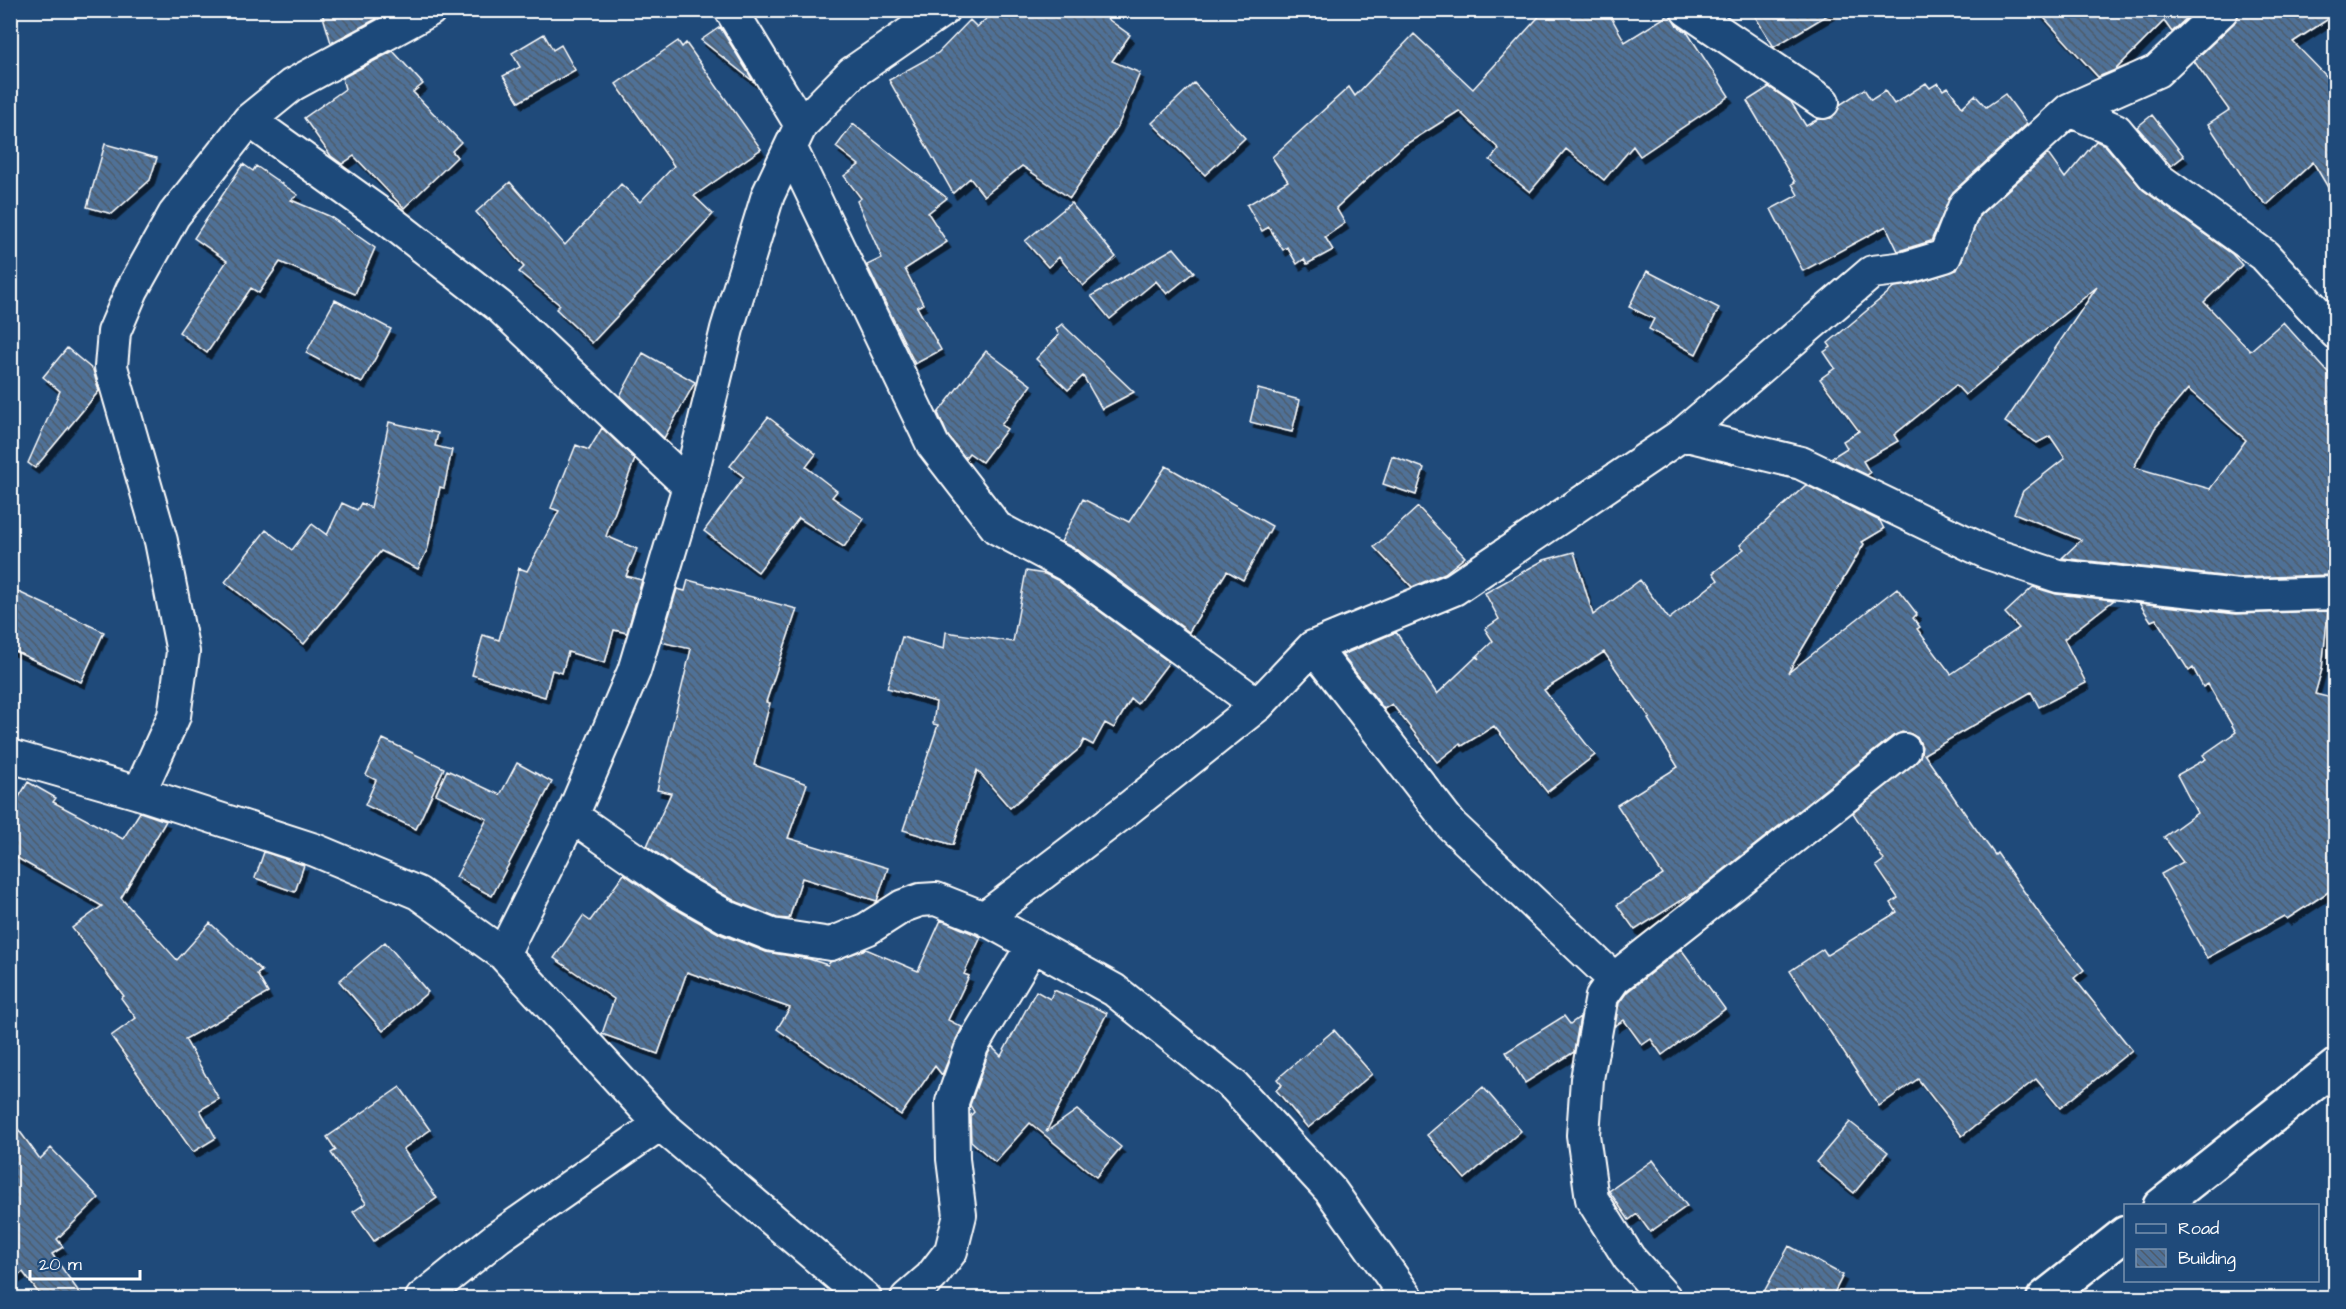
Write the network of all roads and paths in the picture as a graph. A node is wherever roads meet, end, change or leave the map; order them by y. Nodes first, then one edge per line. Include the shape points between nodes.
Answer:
1 (430, 10) edge
2 (731, 10) edge
3 (943, 10) edge
4 (1687, 10) edge
5 (2223, 10) edge
6 (1823, 102) dead end
7 (2069, 110) junction
8 (249, 120) junction
9 (796, 137) junction
10 (2336, 333) edge
11 (1683, 434) junction
12 (689, 486) junction
13 (2336, 593) edge
14 (1313, 646) junction
15 (1258, 705) junction
16 (1904, 750) dead end
17 (10, 756) edge
18 (139, 793) junction
19 (572, 816) junction
20 (984, 918) junction
21 (1033, 945) junction
22 (503, 954) junction
23 (1614, 979) junction
24 (2336, 1066) edge
25 (660, 1124) junction
26 (2163, 1204) edge
27 (2124, 1235) edge
28 (422, 1299) edge
29 (865, 1299) edge
30 (907, 1299) edge
31 (1407, 1299) edge
32 (1665, 1299) edge
33 (2044, 1299) edge

1 - 8 street via 292,85
2 - 9 street
3 - 9 street via 852,73
4 - 6 street
5 - 7 street via 2157,71
7 - 10 street via 2116,130 2154,176 2264,255
7 - 11 street via 1965,205 1945,256 1905,268 1872,272
8 - 12 street via 386,218 499,306
8 - 18 street via 174,215 132,290 114,332 111,366 161,541 183,652 174,716
9 - 12 street via 768,195 730,318
9 - 15 street via 933,445 997,528 1067,565
11 - 13 street via 1801,464 1988,553 2058,576 2238,596
11 - 14 street via 1454,589
12 - 19 street via 634,671
14 - 15 street
14 - 23 street via 1452,826
15 - 20 street
16 - 23 street
17 - 18 street
18 - 22 street via 315,850 418,893
19 - 20 street via 676,888 727,917 772,935 831,944 920,900 936,899
19 - 22 street
20 - 21 street
21 - 30 street via 972,1046 952,1102 953,1159 960,1215 951,1251
21 - 31 street via 1114,990 1234,1086 1331,1191
22 - 25 street
23 - 32 street via 1602,996 1587,1079 1583,1134 1592,1199 1629,1258
24 - 26 main road
25 - 28 street via 498,1237
25 - 29 street
27 - 33 main road

